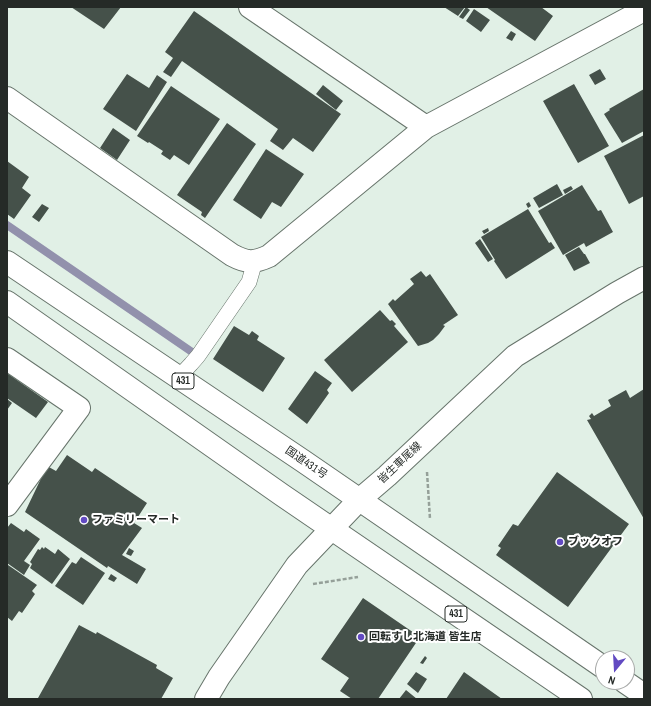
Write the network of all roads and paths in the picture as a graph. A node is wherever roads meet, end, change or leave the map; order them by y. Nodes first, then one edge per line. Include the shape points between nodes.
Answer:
1 (250, 7) edge
2 (644, 10) edge
3 (7, 98) edge
4 (426, 127) junction
5 (255, 261) junction
6 (7, 262) edge
7 (644, 278) edge
8 (7, 302) edge
9 (7, 359) edge
10 (178, 378) junction
11 (427, 471) dead end
12 (359, 500) junction
13 (7, 505) edge
14 (430, 524) dead end
15 (332, 528) junction
16 (360, 576) dead end
17 (311, 584) dead end
18 (595, 662) edge
19 (635, 689) edge
20 (644, 695) edge
21 (206, 699) edge
22 (581, 699) edge

1 - 4 main road
2 - 4 main road
3 - 5 main road via 232,255 241,260
4 - 5 main road via 269,256
5 - 10 lane via 249,282 198,356
6 - 10 main road, 国道431号 / 431
7 - 12 main road, 皆生車尾線 via 515,356
8 - 15 main road, 431
9 - 13 main road via 79,408
10 - 12 main road, 国道431号 / 431
11 - 14 path
12 - 15 main road, 皆生車尾線
12 - 18 main road, 国道431号 / 431
15 - 21 main road, 皆生車尾線 via 297,565
15 - 22 main road, 431
16 - 17 path
19 - 20 main road

